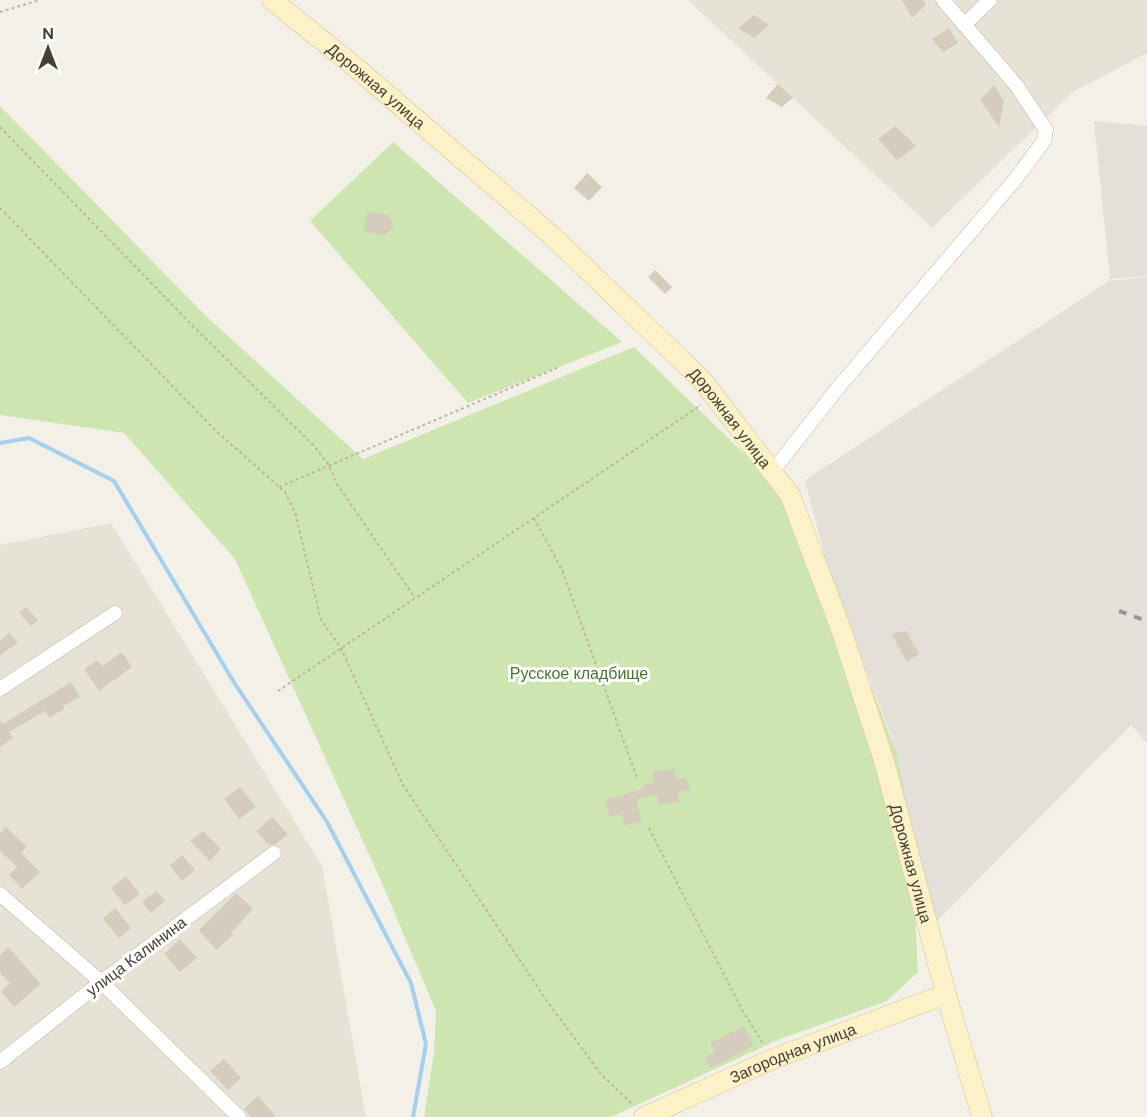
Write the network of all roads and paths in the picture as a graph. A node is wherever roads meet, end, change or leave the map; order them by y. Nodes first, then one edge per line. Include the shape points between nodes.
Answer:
1 (40, 0) edge
2 (272, 0) edge
3 (943, 0) edge
4 (990, 0) edge
5 (0, 12) edge
6 (964, 25) junction
7 (0, 127) edge
8 (0, 208) edge
9 (557, 368) dead end
10 (714, 396) junction
11 (329, 465) junction
12 (772, 472) junction
13 (279, 487) junction
14 (534, 518) junction
15 (415, 598) junction
16 (115, 613) dead end
17 (341, 648) junction
18 (0, 689) edge
19 (278, 691) dead end
20 (637, 778) dead end
21 (649, 828) dead end
22 (274, 853) dead end
23 (0, 894) edge
24 (101, 982) junction
25 (946, 994) junction
26 (773, 1059) junction
27 (0, 1062) edge
28 (240, 1117) edge
29 (644, 1117) edge
30 (982, 1117) edge

1 - 5 path
2 - 10 street, Дорожная улица via 552,236
3 - 6 street
4 - 6 street
6 - 12 street via 1016,85 1046,130 1044,141
7 - 11 path
8 - 13 path via 215,430
9 - 11 path
10 - 12 street, Дорожная улица
10 - 14 path
11 - 13 path
11 - 15 path via 337,484
12 - 25 street, Дорожная улица via 789,495 841,629 884,761
13 - 17 path via 296,512 321,620
14 - 15 path
14 - 20 path via 562,570
15 - 17 path
16 - 18 street
17 - 19 path
17 - 29 path via 403,785 549,1004 601,1074
21 - 26 path via 742,1010
22 - 24 street, улица Калинина
23 - 24 street
24 - 27 street, улица Калинина
24 - 28 street
25 - 26 street, Загородная улица
25 - 30 street, Дорожная улица
26 - 29 street, Загородная улица

